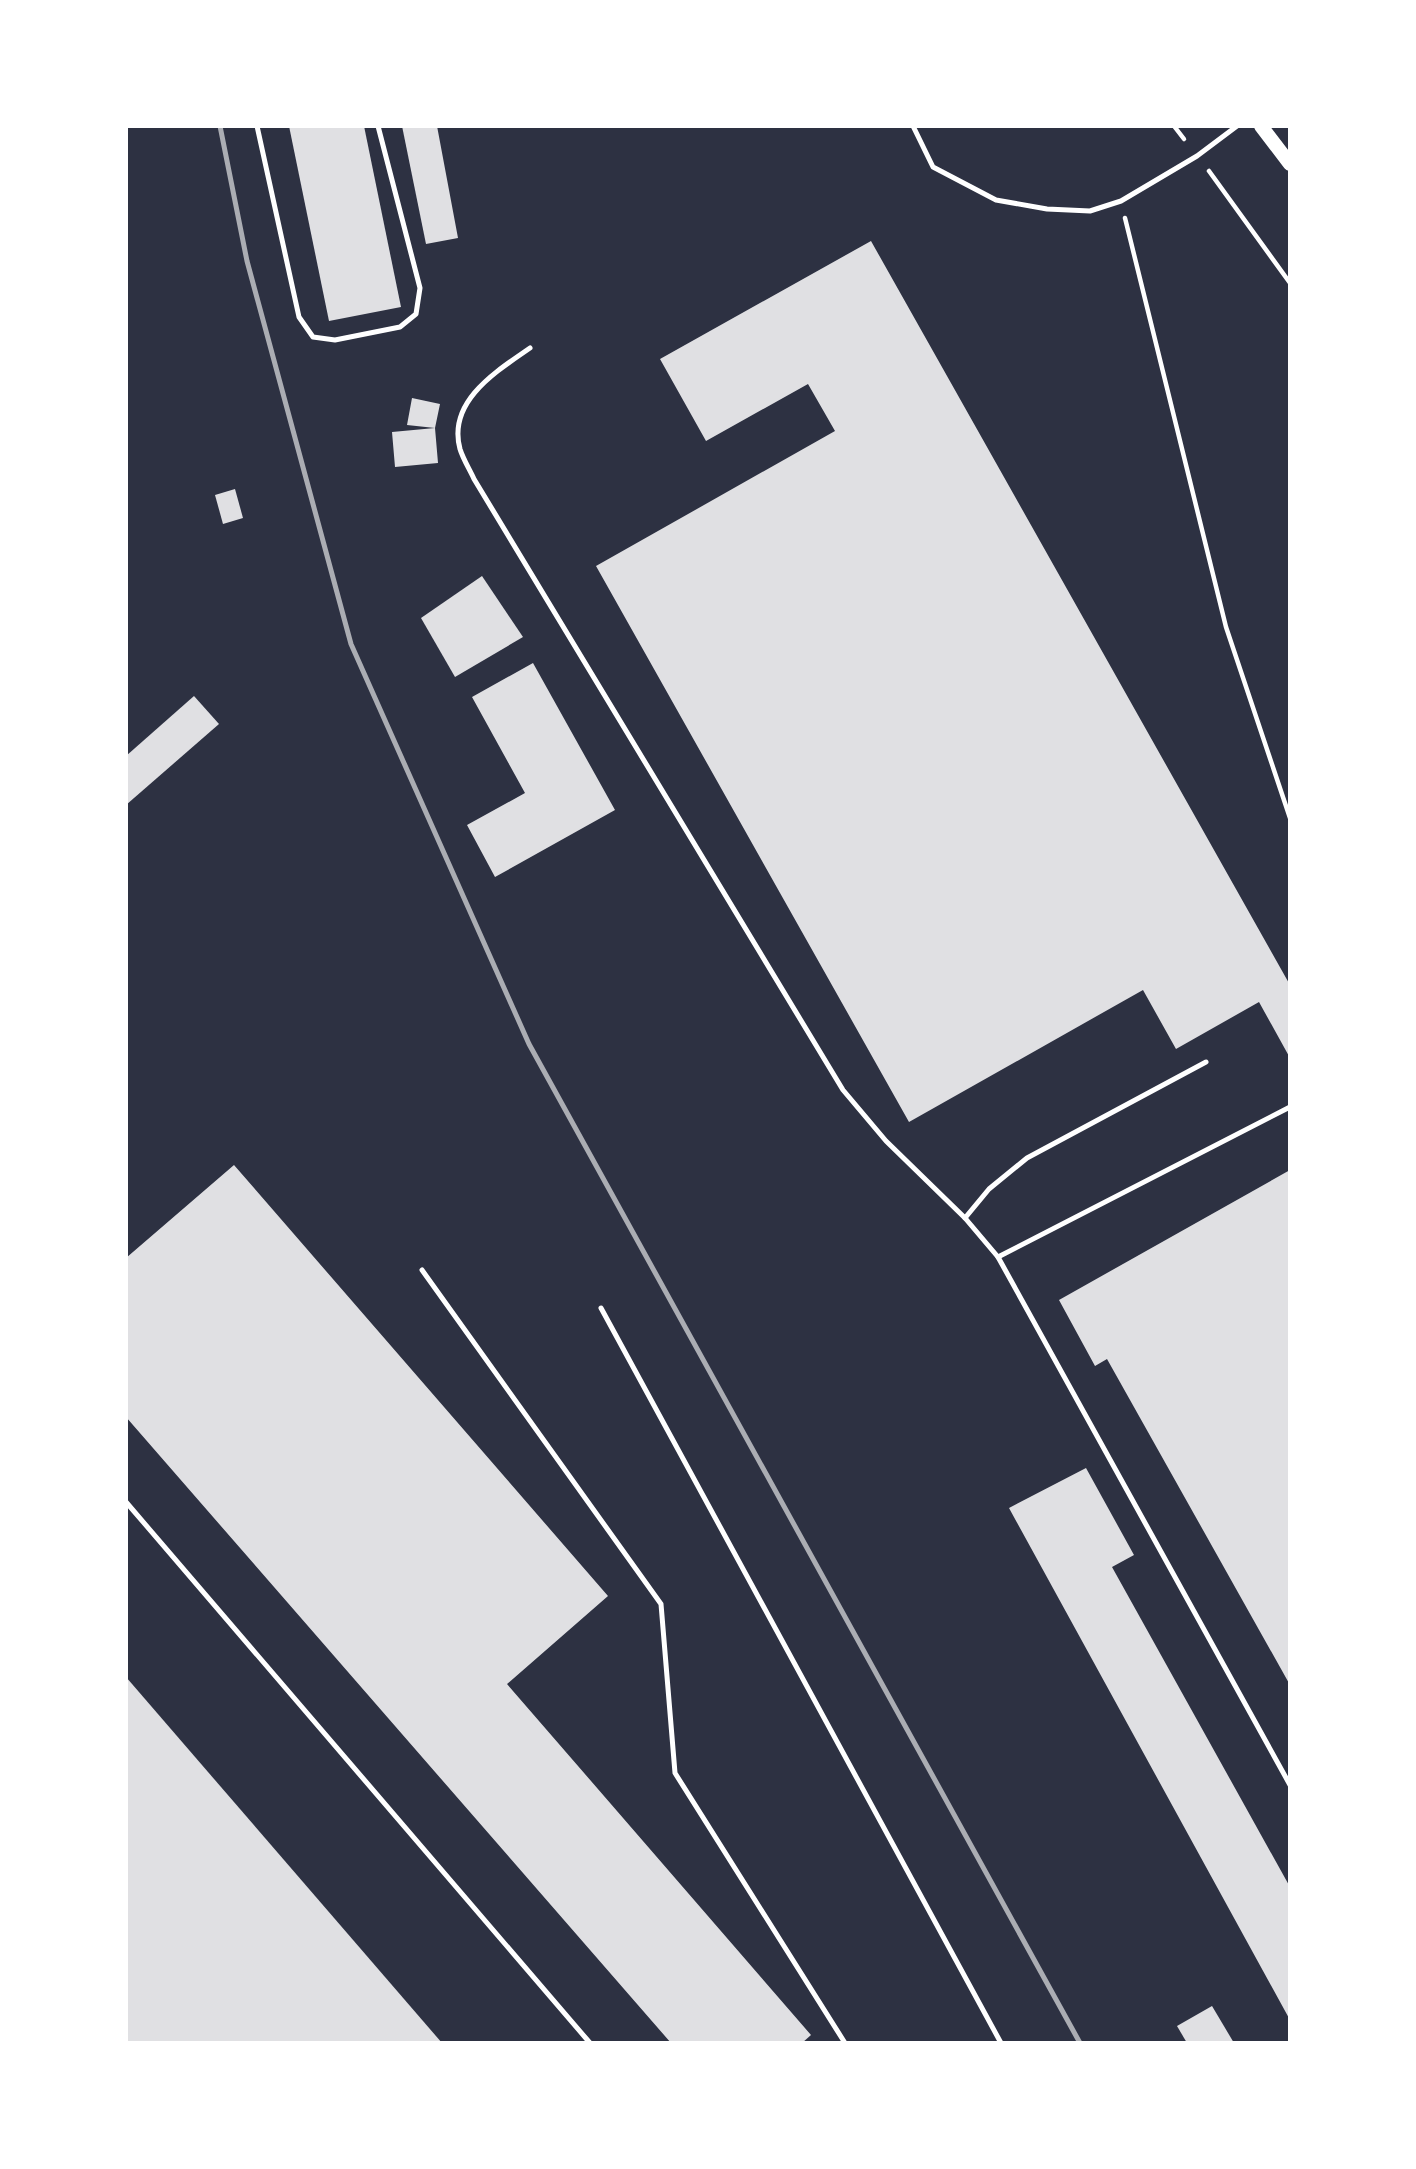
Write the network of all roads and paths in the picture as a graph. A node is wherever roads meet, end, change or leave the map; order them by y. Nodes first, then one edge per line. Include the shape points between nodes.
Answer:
1 (257, 126) edge
2 (378, 126) edge
3 (913, 126) edge
4 (1174, 126) edge
5 (1237, 126) edge
6 (1261, 126) edge
7 (1198, 156) junction
8 (1290, 164) edge
9 (1121, 201) junction
10 (1290, 283) edge
11 (530, 348) dead end
12 (1290, 818) edge
13 (1206, 1062) dead end
14 (1290, 1107) edge
15 (965, 1218) junction
16 (998, 1257) junction
17 (422, 1270) dead end
18 (601, 1308) dead end
19 (126, 1502) edge
20 (1290, 1785) edge
21 (590, 2043) edge
22 (845, 2043) edge
23 (1001, 2043) edge

1 - 2 lane via 299,317 313,337 335,340 400,327 416,314 419,288
3 - 9 lane via 933,167 996,200 1090,211
4 - 7 path
5 - 7 lane
6 - 8 main road
7 - 9 lane
7 - 10 path
9 - 12 path via 1226,627
11 - 15 lane via 486,380 460,419 460,448 474,479 843,1090 886,1141
13 - 15 lane via 1027,1158 989,1189
14 - 16 lane
15 - 16 lane
16 - 20 lane
17 - 22 lane via 661,1604 675,1773
18 - 23 lane
19 - 21 lane

